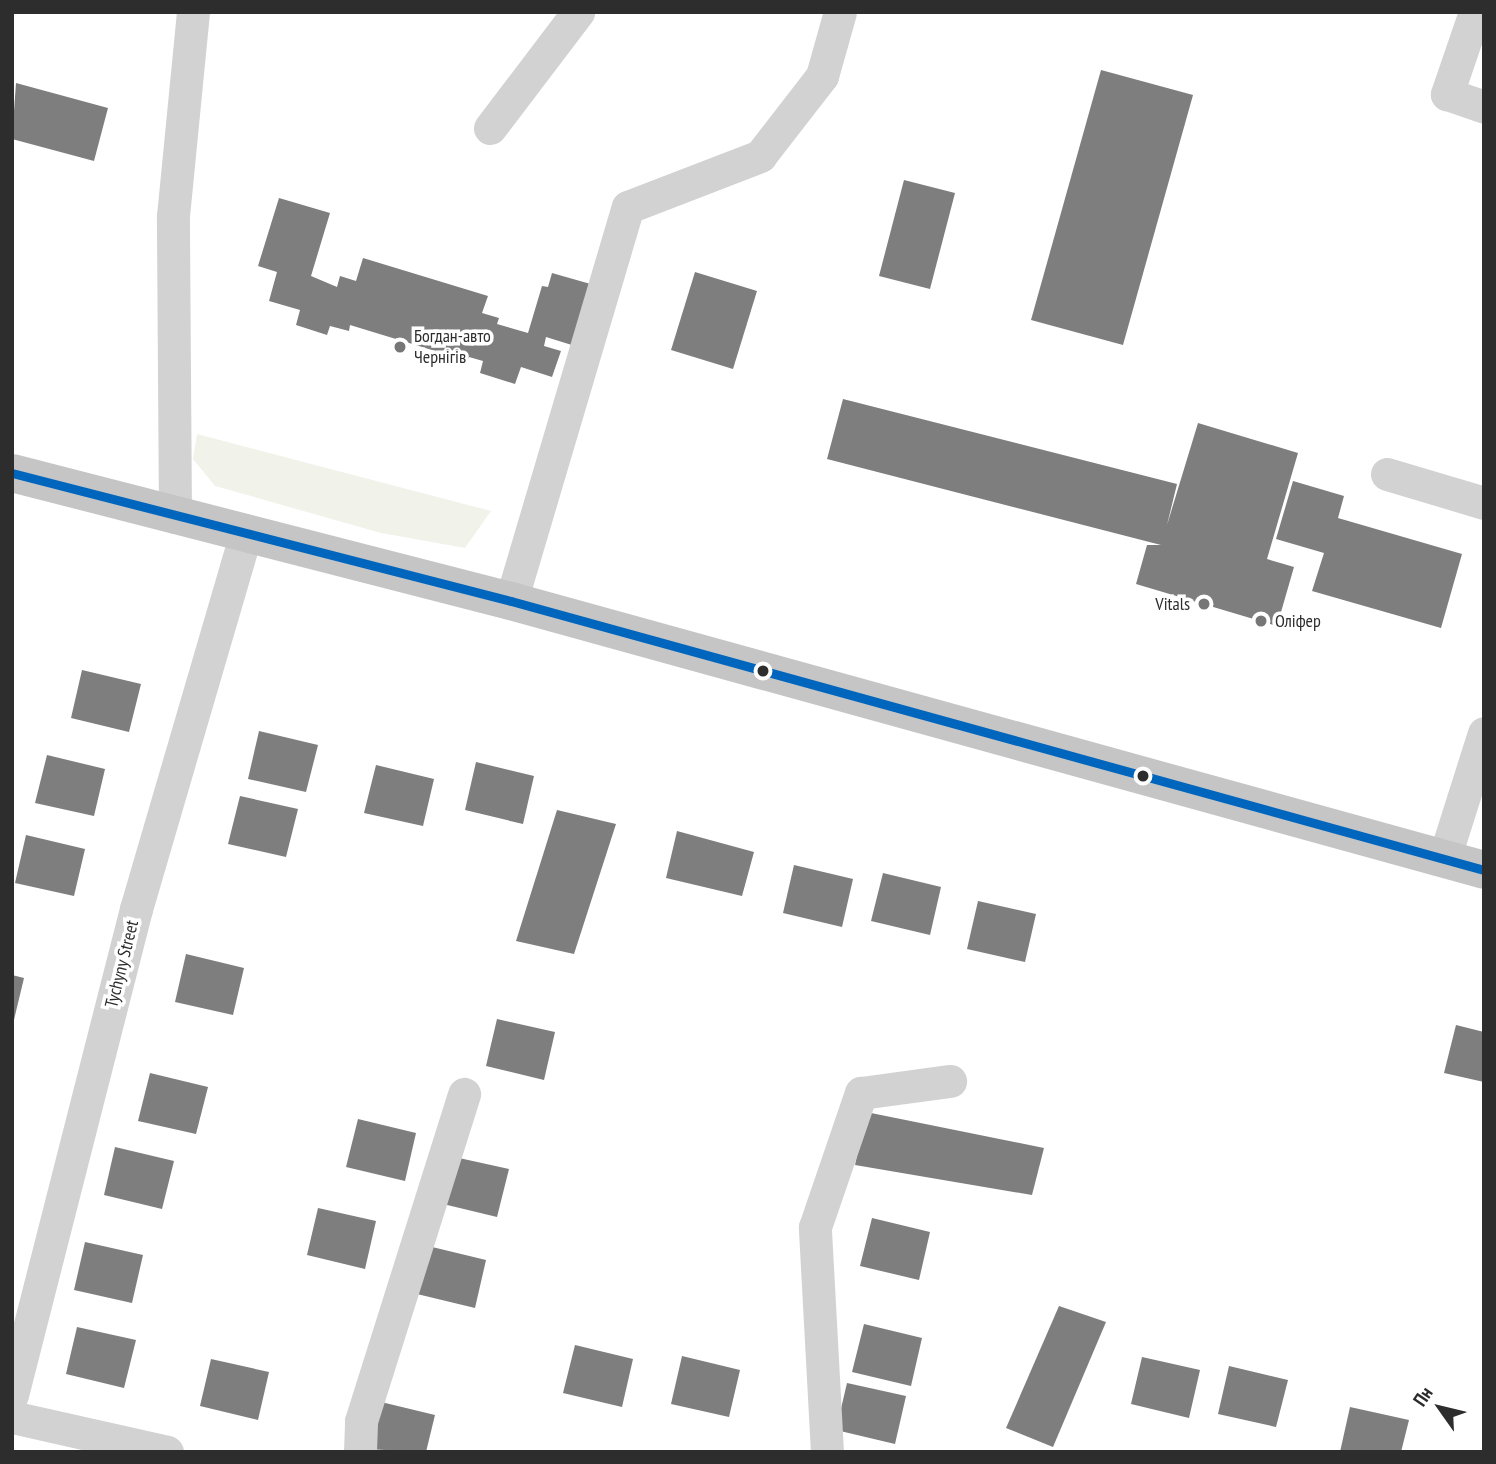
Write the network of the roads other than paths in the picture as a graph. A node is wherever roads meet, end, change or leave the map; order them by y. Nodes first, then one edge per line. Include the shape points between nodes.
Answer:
1 (193, 12) edge
2 (578, 12) edge
3 (840, 12) edge
4 (1475, 12) edge
5 (1484, 107) edge
6 (490, 128) dead end
7 (12, 473) edge
8 (1387, 474) dead end
9 (1484, 503) edge
10 (175, 517) junction
11 (245, 536) junction
12 (511, 601) junction
13 (1484, 733) edge
14 (1444, 859) junction
15 (1484, 870) edge
16 (950, 1081) dead end
17 (464, 1094) dead end
18 (12, 1395) edge
19 (12, 1418) edge
20 (167, 1452) edge
21 (360, 1452) edge
22 (827, 1452) edge

1 - 10 street via 173,216
2 - 6 street
3 - 12 street via 822,76 760,156 628,207
4 - 5 street via 1447,94
7 - 10 main road
8 - 9 street
10 - 11 main road
11 - 12 main road
11 - 18 street, Tychyny Street via 136,909
12 - 14 main road
13 - 14 street
14 - 15 main road
16 - 22 street via 861,1093 815,1227
17 - 21 street via 361,1421
19 - 20 street

